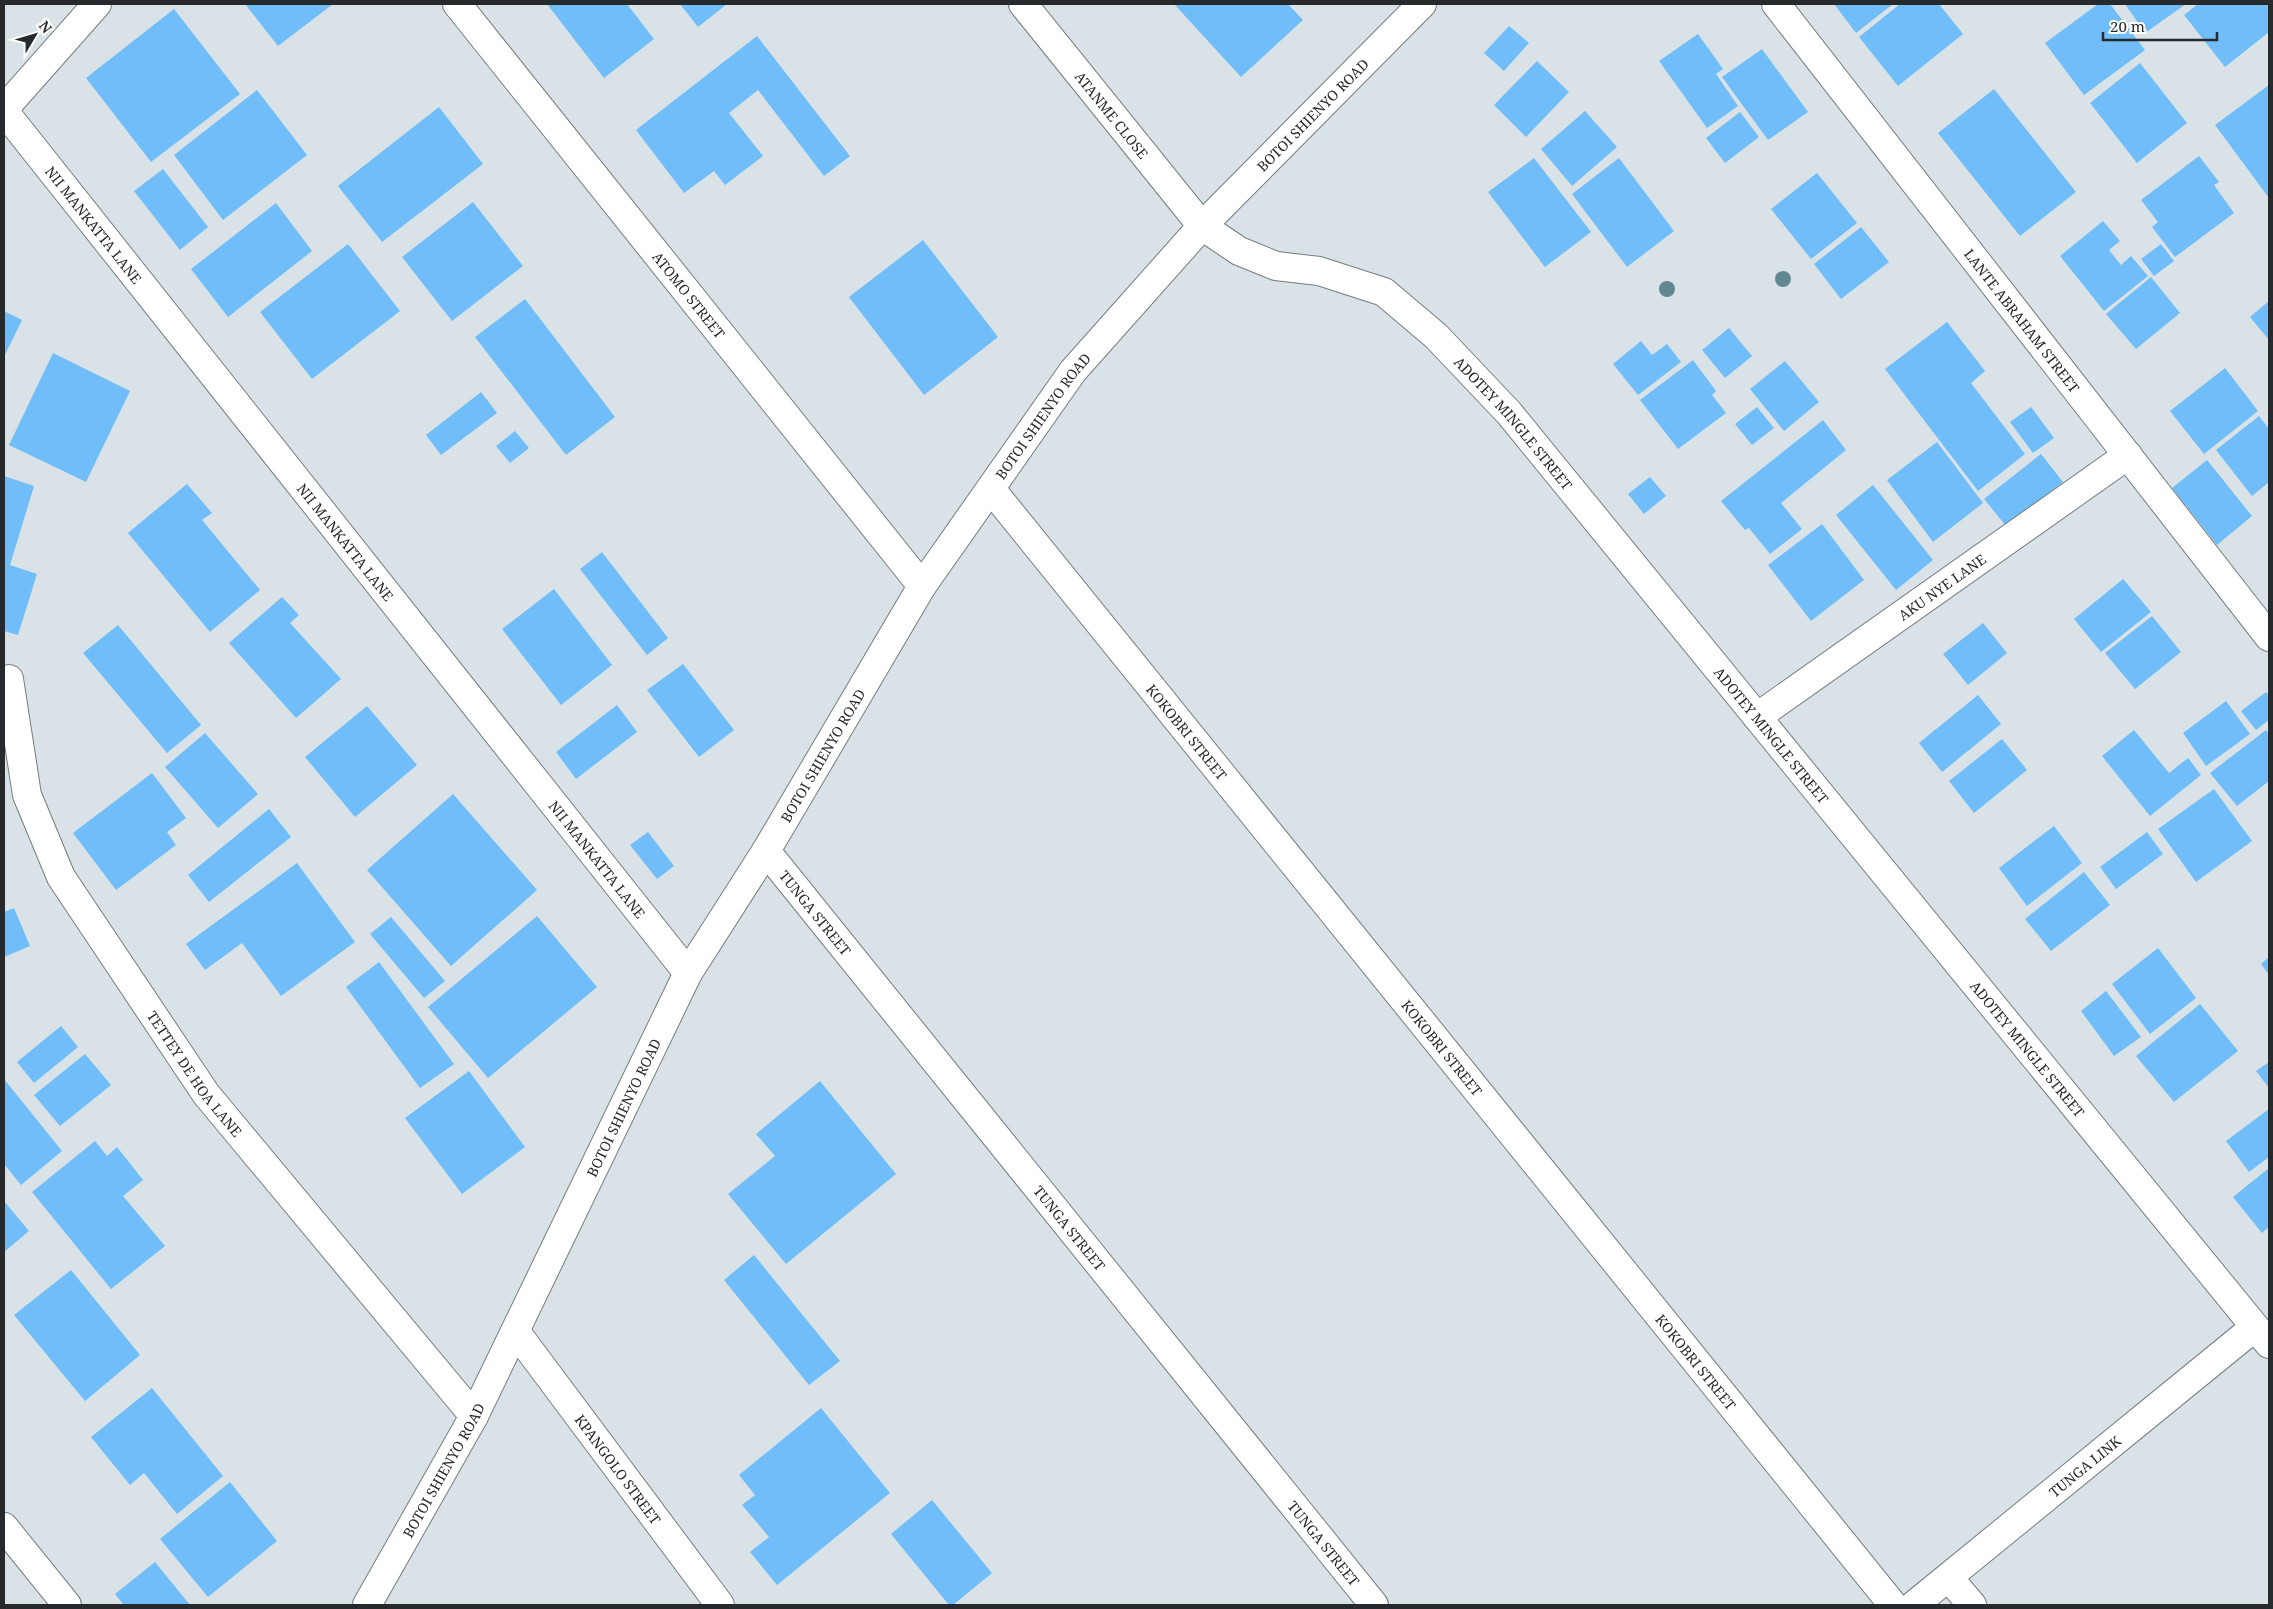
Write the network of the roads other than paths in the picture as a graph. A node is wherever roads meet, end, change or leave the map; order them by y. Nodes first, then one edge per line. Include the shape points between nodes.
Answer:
1 (96, 4) edge
2 (456, 4) edge
3 (1023, 4) edge
4 (1422, 4) edge
5 (1776, 4) edge
6 (4, 110) edge
7 (1202, 226) junction
8 (2128, 455) junction
9 (991, 489) junction
10 (922, 586) junction
11 (2269, 637) edge
12 (9, 679) dead end
13 (1757, 717) junction
14 (766, 851) junction
15 (688, 973) junction
16 (516, 1332) junction
17 (2262, 1336) edge
18 (474, 1416) junction
19 (4, 1527) edge
20 (1949, 1578) junction
21 (67, 1605) edge
22 (367, 1605) edge
23 (720, 1605) edge
24 (1374, 1605) edge
25 (1893, 1605) edge
26 (1914, 1605) edge
27 (1972, 1605) edge

1 - 6 street
2 - 10 street, ATOMO STREET
3 - 7 street, ATANME CLOSE
4 - 7 street, BOTOI SHIENYO ROAD
5 - 8 street, LANTE ABRAHAM STREET
6 - 15 street, NII MANKATTA LANE
7 - 9 street, BOTOI SHIENYO ROAD via 1073,371
7 - 13 street, ADOTEY MINGLE STREET via 1239,251 1276,266 1319,271 1384,292 1436,336 1509,413
8 - 11 street, LANTE ABRAHAM STREET
8 - 13 street, AKU NYE LANE
9 - 10 street, BOTOI SHIENYO ROAD
9 - 25 street, KOKOBRI STREET
10 - 14 street, BOTOI SHIENYO ROAD
12 - 18 street, TETTEY DE HOA LANE via 27,795 61,877 206,1094
13 - 17 street, ADOTEY MINGLE STREET
14 - 15 street, BOTOI SHIENYO ROAD
14 - 24 street, TUNGA STREET
15 - 16 street, BOTOI SHIENYO ROAD
16 - 18 street, BOTOI SHIENYO ROAD
16 - 23 street, KPANGOLO STREET
17 - 20 street, TUNGA LINK
18 - 22 street, BOTOI SHIENYO ROAD
19 - 21 street
20 - 26 street, TUNGA LINK
20 - 27 street

